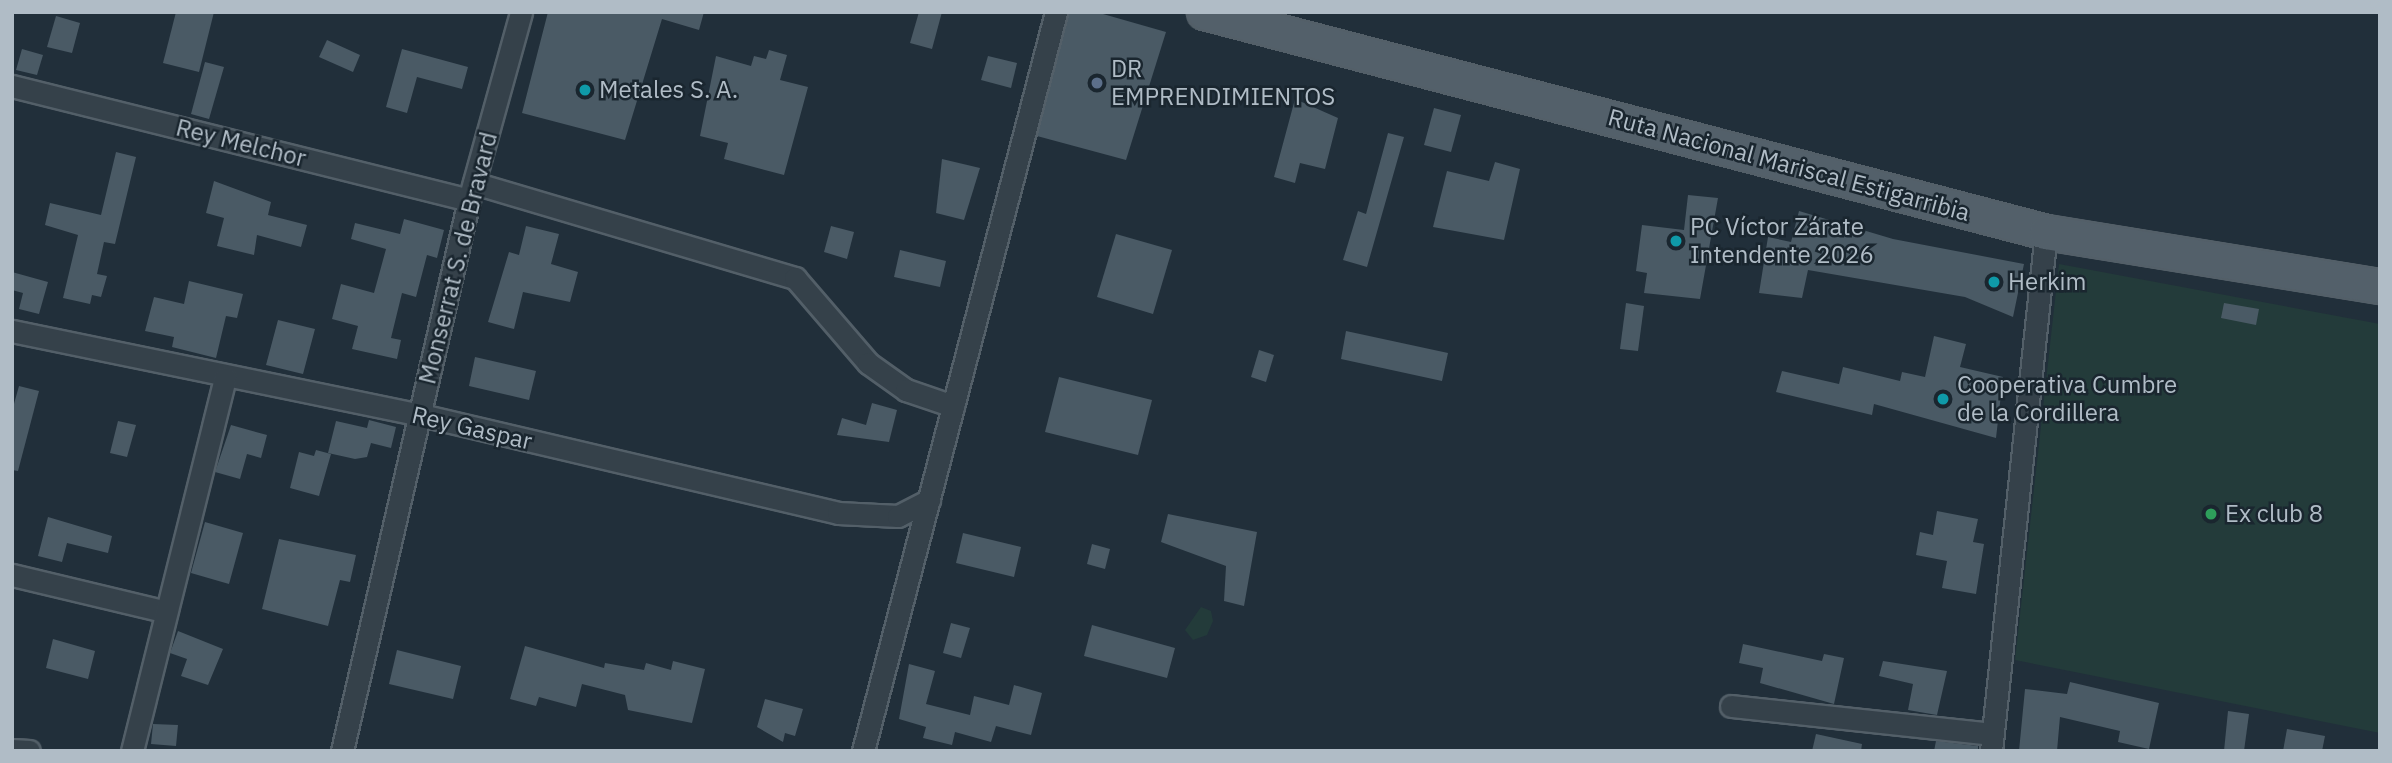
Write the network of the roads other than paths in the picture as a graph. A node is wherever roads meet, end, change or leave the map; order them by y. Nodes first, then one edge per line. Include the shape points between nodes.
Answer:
1 (521, 12) edge
2 (1056, 12) edge
3 (1204, 12) edge
4 (12, 86) edge
5 (472, 192) junction
6 (2046, 232) junction
7 (2380, 286) edge
8 (12, 331) edge
9 (225, 377) junction
10 (953, 406) junction
11 (421, 415) junction
12 (929, 500) junction
13 (12, 575) edge
14 (163, 611) junction
15 (1731, 706) dead end
16 (1992, 742) edge
17 (12, 750) edge
18 (29, 751) edge
19 (132, 751) edge
20 (330, 751) edge
21 (344, 751) edge
22 (863, 751) edge

1 - 5 street, Monserrat S. de Bravard
2 - 10 street
3 - 6 main road, Ruta Nacional Mariscal Estigarribia
4 - 5 street, Rey Melchor
5 - 10 street, Rey Melchor via 795,278 868,363 906,390
5 - 11 street, Monserrat S. de Bravard
6 - 7 main road, Ruta Nacional Mariscal Estigarribia
6 - 16 street
8 - 9 street, Rey Gaspar
9 - 11 street, Rey Gaspar
9 - 14 street
10 - 12 street
11 - 12 street, Rey Gaspar via 838,513 898,516
11 - 21 street, Monserrat S. de Bravard
12 - 22 street
13 - 14 street
14 - 19 street
15 - 16 street
17 - 18 street
20 - 21 street

